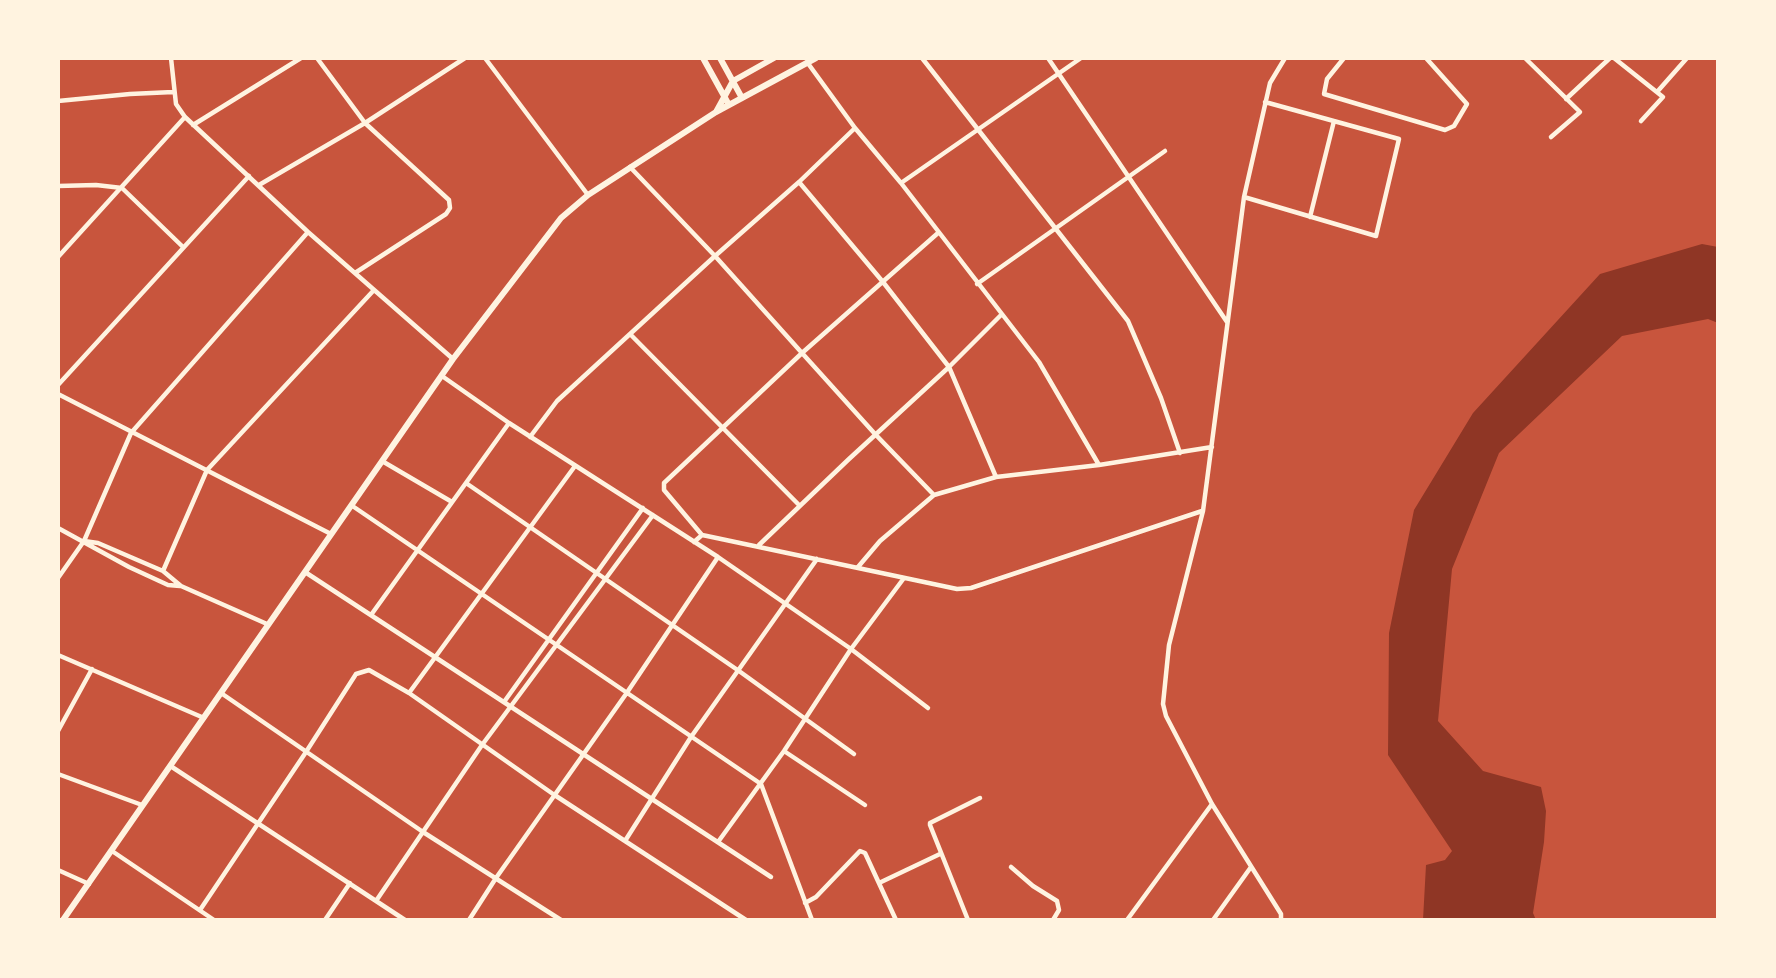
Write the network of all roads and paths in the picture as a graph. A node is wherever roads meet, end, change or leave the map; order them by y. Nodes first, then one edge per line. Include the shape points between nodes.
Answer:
1 (171, 58) edge
2 (301, 58) edge
3 (317, 58) edge
4 (465, 58) edge
5 (485, 58) edge
6 (703, 58) edge
7 (720, 58) edge
8 (774, 58) edge
9 (816, 58) edge
10 (922, 58) edge
11 (1048, 58) edge
12 (1081, 58) edge
13 (1285, 58) edge
14 (1344, 58) edge
15 (1426, 58) edge
16 (1525, 58) edge
17 (1612, 58) edge
18 (1686, 58) edge
19 (807, 62) junction
20 (1059, 73) junction
21 (733, 81) junction
22 (173, 92) junction
23 (1657, 92) junction
24 (723, 95) junction
25 (742, 98) junction
26 (1566, 99) junction
27 (58, 102) edge
28 (1265, 102) junction
29 (729, 106) junction
30 (716, 112) junction
31 (185, 117) junction
32 (1334, 121) junction
33 (1641, 121) dead end
34 (365, 123) junction
35 (193, 125) junction
36 (855, 128) junction
37 (978, 130) junction
38 (1551, 137) dead end
39 (1165, 151) dead end
40 (630, 167) junction
41 (249, 176) junction
42 (1129, 177) junction
43 (799, 182) junction
44 (901, 183) junction
45 (259, 185) junction
46 (58, 186) edge
47 (122, 188) junction
48 (588, 195) junction
49 (1244, 197) junction
50 (1310, 217) junction
51 (1055, 228) junction
52 (308, 232) junction
53 (938, 233) junction
54 (183, 247) junction
55 (715, 256) junction
56 (58, 257) edge
57 (355, 273) junction
58 (883, 282) junction
59 (977, 284) junction
60 (374, 290) junction
61 (1001, 315) junction
62 (1227, 323) junction
63 (630, 334) junction
64 (802, 353) junction
65 (453, 359) junction
66 (949, 367) junction
67 (442, 376) junction
68 (58, 385) edge
69 (58, 394) edge
70 (509, 423) junction
71 (723, 428) junction
72 (131, 433) junction
73 (875, 434) junction
74 (530, 436) junction
75 (1212, 447) junction
76 (1180, 453) junction
77 (382, 461) junction
78 (1099, 465) junction
79 (575, 466) junction
80 (207, 470) junction
81 (996, 477) junction
82 (466, 483) junction
83 (934, 495) junction
84 (452, 502) junction
85 (351, 505) junction
86 (800, 506) junction
87 (643, 508) junction
88 (1203, 511) junction
89 (653, 515) junction
90 (531, 527) junction
91 (58, 528) edge
92 (331, 534) junction
93 (702, 535) junction
94 (84, 541) junction
95 (694, 541) junction
96 (759, 546) junction
97 (417, 550) junction
98 (718, 557) junction
99 (817, 558) junction
100 (858, 567) junction
101 (163, 571) junction
102 (305, 572) junction
103 (597, 573) junction
104 (58, 578) edge
105 (904, 578) junction
106 (605, 580) junction
107 (181, 586) junction
108 (481, 594) junction
109 (786, 605) junction
110 (371, 615) junction
111 (267, 624) junction
112 (672, 625) junction
113 (549, 640) junction
114 (558, 646) junction
115 (851, 649) junction
116 (58, 655) edge
117 (435, 657) junction
118 (92, 669) junction
119 (739, 671) junction
120 (221, 693) junction
121 (409, 693) junction
122 (626, 694) junction
123 (504, 702) junction
124 (512, 707) junction
125 (928, 708) dead end
126 (204, 718) junction
127 (804, 718) junction
128 (58, 731) edge
129 (691, 737) junction
130 (482, 745) junction
131 (784, 751) junction
132 (306, 752) junction
133 (583, 754) junction
134 (854, 754) dead end
135 (172, 766) junction
136 (58, 774) edge
137 (761, 784) junction
138 (553, 794) junction
139 (652, 798) junction
140 (980, 798) dead end
141 (1212, 804) junction
142 (865, 805) dead end
143 (144, 806) junction
144 (260, 823) junction
145 (423, 832) junction
146 (625, 841) junction
147 (718, 842) junction
148 (112, 851) junction
149 (940, 854) junction
150 (1011, 867) dead end
151 (1251, 867) junction
152 (58, 870) edge
153 (771, 877) dead end
154 (496, 878) junction
155 (350, 883) junction
156 (880, 883) junction
157 (89, 884) junction
158 (376, 901) junction
159 (805, 903) junction
160 (200, 911) junction
161 (63, 920) edge
162 (214, 920) edge
163 (325, 920) edge
164 (405, 920) edge
165 (469, 920) edge
166 (561, 920) edge
167 (746, 920) edge
168 (811, 920) edge
169 (896, 920) edge
170 (968, 920) edge
171 (1053, 920) edge
172 (1129, 920) edge
173 (1213, 920) edge
174 (1281, 920) edge

1 - 22 street
2 - 35 street
3 - 34 street
4 - 34 street
5 - 48 street
6 - 24 main road
7 - 21 main road
8 - 21 main road
9 - 19 main road
10 - 37 street
11 - 20 street
12 - 20 street
13 - 28 street
14 - 15 street via 1327,79 1324,94 1445,130 1454,126 1467,104
16 - 26 street
17 - 23 street
17 - 26 street
18 - 23 street
19 - 25 main road
19 - 36 street
20 - 37 street
20 - 42 street
21 - 24 main road
21 - 25 main road
22 - 27 street
22 - 31 street
23 - 33 street via 1663,97
24 - 29 main road
24 - 30 main road
25 - 29 main road
26 - 38 street via 1580,113
28 - 32 street
28 - 49 street
29 - 30 main road
30 - 40 main road
31 - 35 street
31 - 47 street
32 - 50 street
32 - 50 street via 1399,139 1376,236
34 - 45 street
34 - 57 street via 449,200 450,208
35 - 41 street
36 - 43 street
36 - 44 street
37 - 44 street
37 - 51 street
39 - 42 street
40 - 48 main road
40 - 55 street
41 - 45 street
41 - 54 street
42 - 51 street
42 - 62 street
43 - 55 street
43 - 58 street
44 - 53 street
45 - 52 street
46 - 47 street
47 - 54 street
47 - 56 street
48 - 65 main road via 561,218
49 - 50 street
49 - 62 street
51 - 59 street
51 - 76 street via 1128,321
52 - 57 street
52 - 72 street
53 - 58 street
53 - 59 street
54 - 68 street
55 - 63 street
55 - 64 street
57 - 60 street
58 - 64 street
58 - 66 street
59 - 61 street
60 - 65 street
60 - 80 street
61 - 66 street
61 - 78 street via 1039,362
62 - 75 street
63 - 71 street
63 - 74 street via 551,408
64 - 71 street
64 - 73 street
65 - 67 main road
66 - 73 street
66 - 81 street
67 - 70 street
67 - 77 main road
69 - 72 street
70 - 74 street
70 - 82 street
71 - 86 street
71 - 93 street via 663,486
72 - 80 street
72 - 94 street
73 - 83 street
73 - 86 street
74 - 79 street
75 - 76 street
75 - 88 street
76 - 78 street
77 - 84 street
77 - 85 main road
78 - 81 street
79 - 87 street
79 - 90 street
80 - 92 street
80 - 101 street
81 - 83 street
82 - 84 street
82 - 90 street
83 - 100 street via 880,541
84 - 97 street
85 - 92 main road
85 - 97 street
86 - 96 street
87 - 89 street
87 - 103 street
88 - 105 street via 971,588
88 - 141 street via 1169,646 1163,704
89 - 95 street
89 - 106 street
90 - 103 street
90 - 108 street
91 - 94 street
92 - 102 main road
93 - 95 street
93 - 96 street
94 - 101 street via 98,542
94 - 104 street
94 - 107 street via 159,581
95 - 98 street
96 - 99 street
97 - 108 street
97 - 110 street
98 - 109 street
98 - 112 street
99 - 100 street
99 - 109 street
100 - 105 street
101 - 107 street
102 - 110 street
102 - 111 main road
103 - 106 street
103 - 113 street
105 - 115 street
106 - 112 street
106 - 114 street
107 - 111 street
108 - 113 street
108 - 117 street
109 - 115 street
109 - 119 street
110 - 117 street
111 - 120 main road
112 - 119 street
112 - 122 street
113 - 114 street
113 - 123 street
114 - 122 street
114 - 124 street
115 - 125 street
115 - 127 street
116 - 118 street
117 - 121 street
117 - 123 street
118 - 126 street
118 - 128 street
119 - 127 street
119 - 129 street
120 - 126 main road
120 - 132 street
121 - 130 street
121 - 132 street via 362,670
122 - 129 street
122 - 133 street
123 - 124 street
124 - 130 street
124 - 133 street
126 - 135 main road
127 - 131 street
127 - 134 street
129 - 137 street
129 - 139 street
130 - 138 street
130 - 145 street
131 - 137 street
131 - 142 street
132 - 144 street
132 - 145 street
133 - 138 street
133 - 139 street
135 - 143 main road
135 - 144 street
136 - 143 street
137 - 147 street
137 - 159 street
138 - 146 street
138 - 154 street
139 - 146 street
139 - 147 street
140 - 149 street via 930,823
141 - 151 street
141 - 172 street
143 - 148 main road
144 - 155 street
144 - 160 street
145 - 154 street
145 - 158 street
146 - 167 street
147 - 153 street
148 - 157 main road
148 - 160 street
149 - 156 street
149 - 170 street
150 - 171 street via 1057,901 1059,910
151 - 173 street
151 - 174 street via 1282,914
152 - 157 street
154 - 165 street
154 - 166 street
155 - 158 street
155 - 163 street
156 - 159 street via 860,851
156 - 169 street
157 - 161 main road
158 - 164 street
159 - 168 street
160 - 162 street

